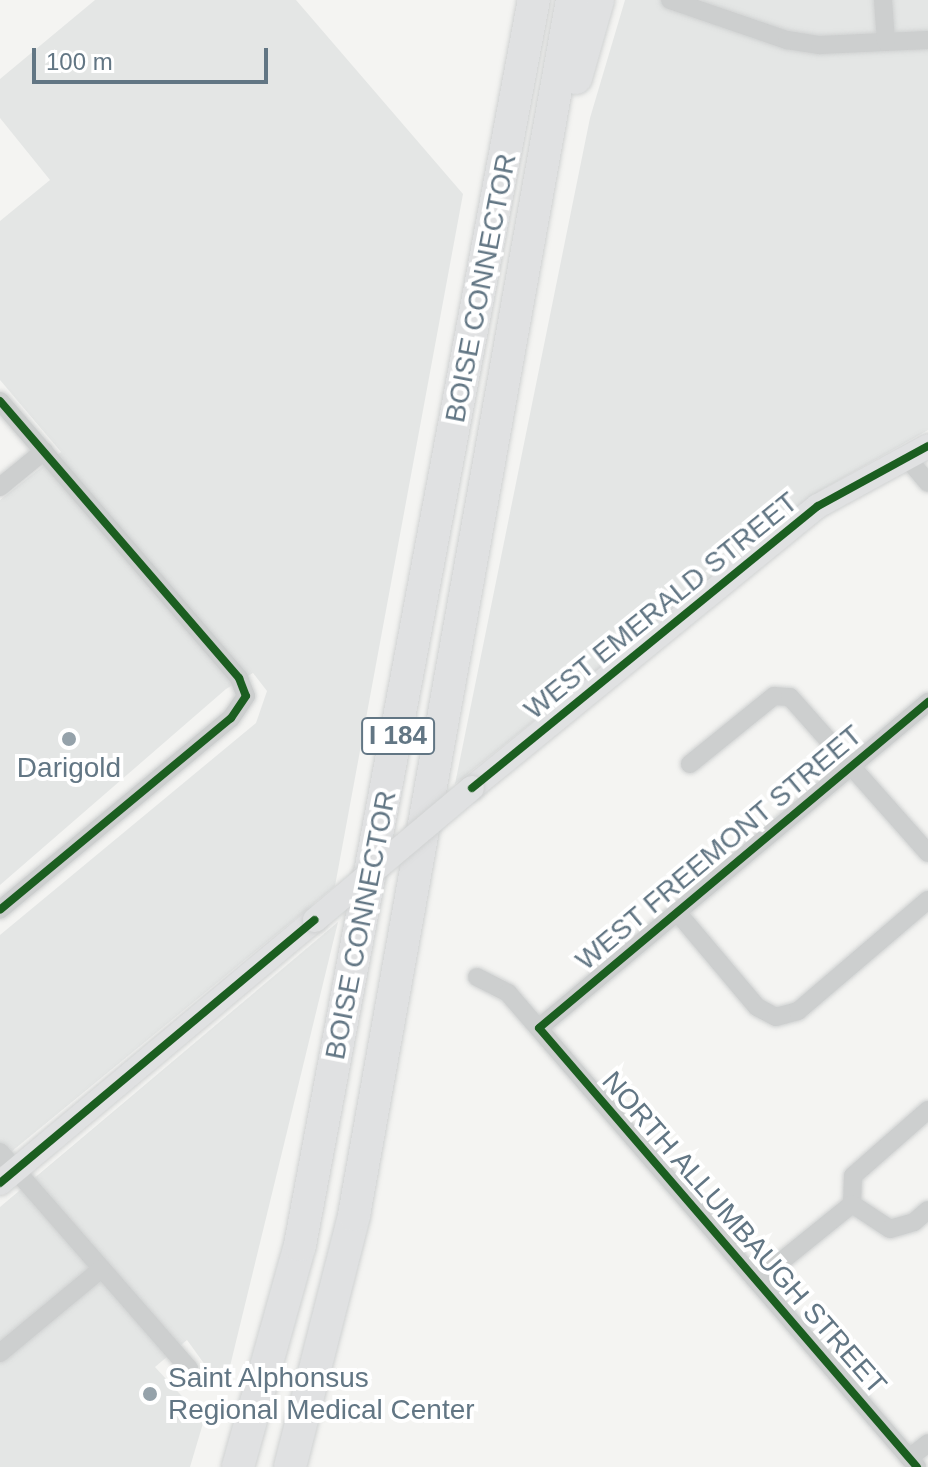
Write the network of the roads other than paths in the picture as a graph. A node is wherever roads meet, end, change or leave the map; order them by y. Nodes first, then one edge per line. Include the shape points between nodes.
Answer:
1 (534, 0) edge
2 (572, 0) edge
3 (598, 0) edge
4 (670, 0) edge
5 (883, 0) edge
6 (928, 40) edge
7 (886, 42) junction
8 (522, 266) junction
9 (0, 401) edge
10 (44, 451) junction
11 (918, 453) edge
12 (928, 483) edge
13 (0, 487) edge
14 (928, 702) edge
15 (690, 764) dead end
16 (851, 766) junction
17 (928, 853) edge
18 (928, 900) edge
19 (0, 910) edge
20 (677, 912) junction
21 (477, 977) dead end
22 (539, 1028) junction
23 (928, 1110) edge
24 (5, 1169) edge
25 (852, 1204) junction
26 (928, 1210) edge
27 (101, 1269) junction
28 (757, 1281) junction
29 (0, 1353) edge
30 (189, 1369) dead end
31 (928, 1443) edge
32 (913, 1463) edge
33 (238, 1467) edge
34 (290, 1467) edge

1 - 33 highway, BOISE CONNECTOR / I 184 via 300,1245
2 - 8 highway, BOISE CONNECTOR / I 184
3 - 8 highway
4 - 7 street via 787,40 820,45
5 - 7 street
6 - 7 street
8 - 34 highway, BOISE CONNECTOR / I 184 via 354,1215
9 - 10 street
10 - 13 street
10 - 19 street via 239,678 246,696 231,718
11 - 12 street
11 - 24 main road, WEST EMERALD STREET, bridge via 798,521
14 - 16 street, WEST FREEMONT STREET
15 - 16 street via 774,696 790,697
16 - 17 street
16 - 20 street, WEST FREEMONT STREET
18 - 20 street via 798,1011 776,1017 757,1007
20 - 22 street, WEST FREEMONT STREET
21 - 22 street, NORTH ALLUMBAUGH STREET via 508,993
22 - 28 street, NORTH ALLUMBAUGH STREET
23 - 25 street via 853,1176
24 - 27 street
25 - 26 street via 890,1229 914,1222
25 - 28 street
27 - 29 street
27 - 30 street
28 - 32 street, NORTH ALLUMBAUGH STREET
31 - 32 street

